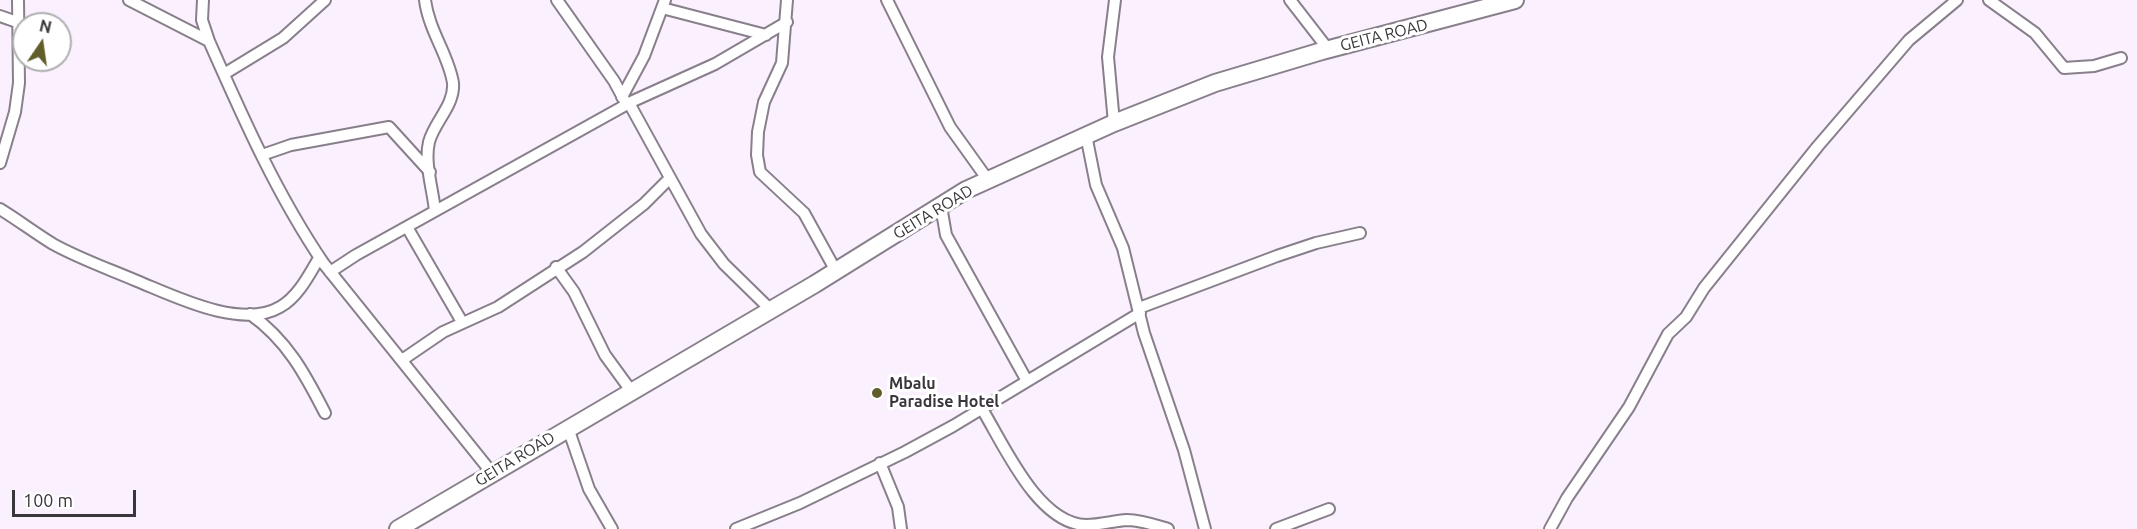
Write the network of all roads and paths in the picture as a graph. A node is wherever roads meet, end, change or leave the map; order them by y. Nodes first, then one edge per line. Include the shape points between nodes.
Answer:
1 (129, 0) edge
2 (203, 0) edge
3 (325, 0) edge
4 (425, 0) edge
5 (557, 0) edge
6 (787, 0) edge
7 (887, 0) edge
8 (1115, 0) edge
9 (1290, 0) edge
10 (1515, 0) edge
11 (1957, 0) edge
12 (1989, 0) edge
13 (664, 4) edge
14 (787, 22) junction
15 (766, 35) junction
16 (209, 41) junction
17 (1328, 49) junction
18 (2121, 58) dead end
19 (19, 72) edge
20 (224, 74) junction
21 (626, 102) junction
22 (1114, 123) junction
23 (1086, 135) junction
24 (262, 155) junction
25 (0, 163) edge
26 (430, 172) junction
27 (670, 178) junction
28 (988, 180) junction
29 (941, 206) junction
30 (0, 209) edge
31 (435, 212) junction
32 (407, 227) junction
33 (1360, 233) dead end
34 (319, 258) junction
35 (556, 267) junction
36 (836, 271) junction
37 (330, 272) junction
38 (771, 310) junction
39 (1140, 310) junction
40 (250, 314) junction
41 (462, 322) junction
42 (402, 360) junction
43 (1027, 381) junction
44 (632, 392) junction
45 (982, 409) junction
46 (326, 413) dead end
47 (568, 428) junction
48 (880, 463) junction
49 (492, 473) junction
50 (1329, 509) dead end
51 (398, 529) edge
52 (612, 529) edge
53 (736, 529) edge
54 (901, 529) edge
55 (1168, 529) edge
56 (1205, 529) edge
57 (1276, 529) edge
58 (1550, 529) edge

1 - 16 street
2 - 16 street via 202,20
3 - 20 street via 283,38
4 - 26 street via 453,84 429,143
5 - 21 street
6 - 14 street
7 - 28 street via 950,127
8 - 22 street via 1108,57
9 - 17 street
10 - 17 highway, GEITA ROAD
11 - 58 street via 1909,40 1859,97 1704,288 1686,317 1668,334 1629,407
12 - 18 street via 2035,33 2064,68 2094,66
13 - 15 street
13 - 21 street
14 - 15 street
14 - 36 street via 782,63 764,102 758,132 760,172 804,213
15 - 21 street via 715,64
16 - 20 street
17 - 22 highway, GEITA ROAD via 1215,82
19 - 25 street via 15,112
20 - 24 street
21 - 27 street
21 - 31 street
22 - 23 highway, GEITA ROAD
23 - 28 highway, GEITA ROAD
23 - 39 street via 1096,185 1122,248
24 - 26 street via 291,145 389,127
24 - 34 street via 300,230
26 - 31 street
27 - 35 street via 619,224
27 - 38 street via 724,264
28 - 29 highway, GEITA ROAD
29 - 36 highway, GEITA ROAD
29 - 43 street via 946,235
30 - 40 street via 53,244 92,263 187,302
31 - 32 street
32 - 37 street
32 - 41 street
33 - 39 street via 1277,256
34 - 37 street
34 - 40 street via 301,288 281,307
35 - 41 street via 498,307
35 - 44 street via 574,292 605,355
36 - 38 highway, GEITA ROAD
37 - 42 street
38 - 44 highway, GEITA ROAD
39 - 43 street
39 - 56 street
40 - 46 street via 288,347
41 - 42 street
42 - 49 street
43 - 45 street
44 - 47 highway, GEITA ROAD
45 - 48 street
45 - 55 street via 1029,487 1066,521 1083,525 1127,520
47 - 49 highway, GEITA ROAD
47 - 52 street via 589,489
48 - 53 street via 800,503
48 - 54 street via 898,507
49 - 51 highway, GEITA ROAD
50 - 57 street

